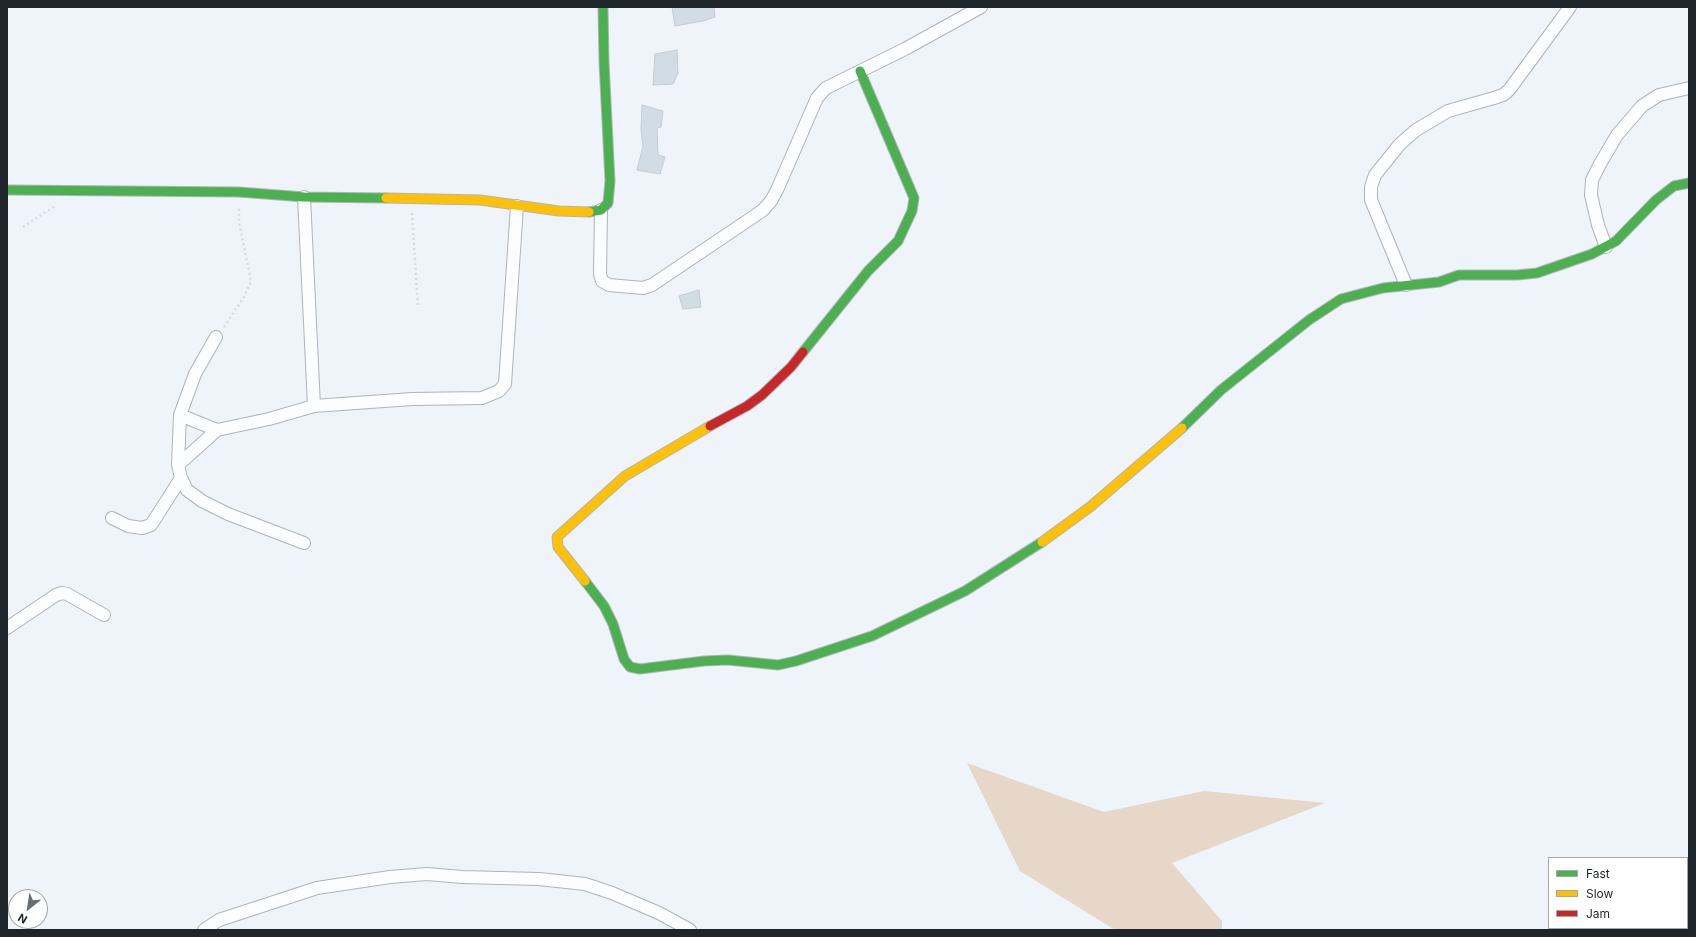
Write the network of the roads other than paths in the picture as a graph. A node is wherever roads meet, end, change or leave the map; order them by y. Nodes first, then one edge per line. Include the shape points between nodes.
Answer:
1 (603, 7) edge
2 (981, 7) edge
3 (1570, 7) edge
4 (860, 71) junction
5 (1689, 88) edge
6 (1689, 184) edge
7 (7, 190) edge
8 (304, 197) junction
9 (518, 206) junction
10 (601, 210) junction
11 (1606, 247) junction
12 (1406, 285) junction
13 (216, 337) road end
14 (314, 406) junction
15 (180, 415) junction
16 (217, 430) junction
17 (178, 465) junction
18 (181, 478) junction
19 (112, 518) dead end
20 (304, 543) dead end
21 (104, 615) dead end
22 (7, 628) edge
23 (204, 930) edge
24 (690, 930) edge

1 - 10 street via 610,181 608,203
2 - 4 street
3 - 12 street via 1509,90 1498,97 1448,110 1416,130 1400,144 1375,175 1371,187 1371,200
4 - 10 street via 821,92 777,190 763,210 652,285 643,288 609,285 602,281
4 - 12 street via 914,198 912,211 898,241 868,270 791,368 762,396 625,476 557,537 558,547 604,606 613,624 624,659 630,667 640,669 704,661 787,664 862,640 965,591 1032,550 1090,507 1222,390 1315,316 1341,299 1361,292
5 - 11 street via 1659,95 1642,106 1617,135 1600,164 1592,180 1591,195
6 - 11 street via 1674,186 1656,200 1616,241
7 - 8 street via 239,192
8 - 9 street via 480,200
8 - 14 street
9 - 10 street via 559,211
9 - 14 street via 505,384 499,391 482,398 412,399
11 - 12 street via 1532,274 1459,275 1439,282
13 - 15 street via 195,374
14 - 16 street
15 - 16 street
15 - 17 street
16 - 17 street
17 - 18 street
18 - 19 street via 151,525 142,528 128,526
18 - 20 street via 187,490 202,501 228,514
21 - 22 street via 62,593 56,594
23 - 24 street via 219,920 317,888 427,874 539,879 585,884 652,910

